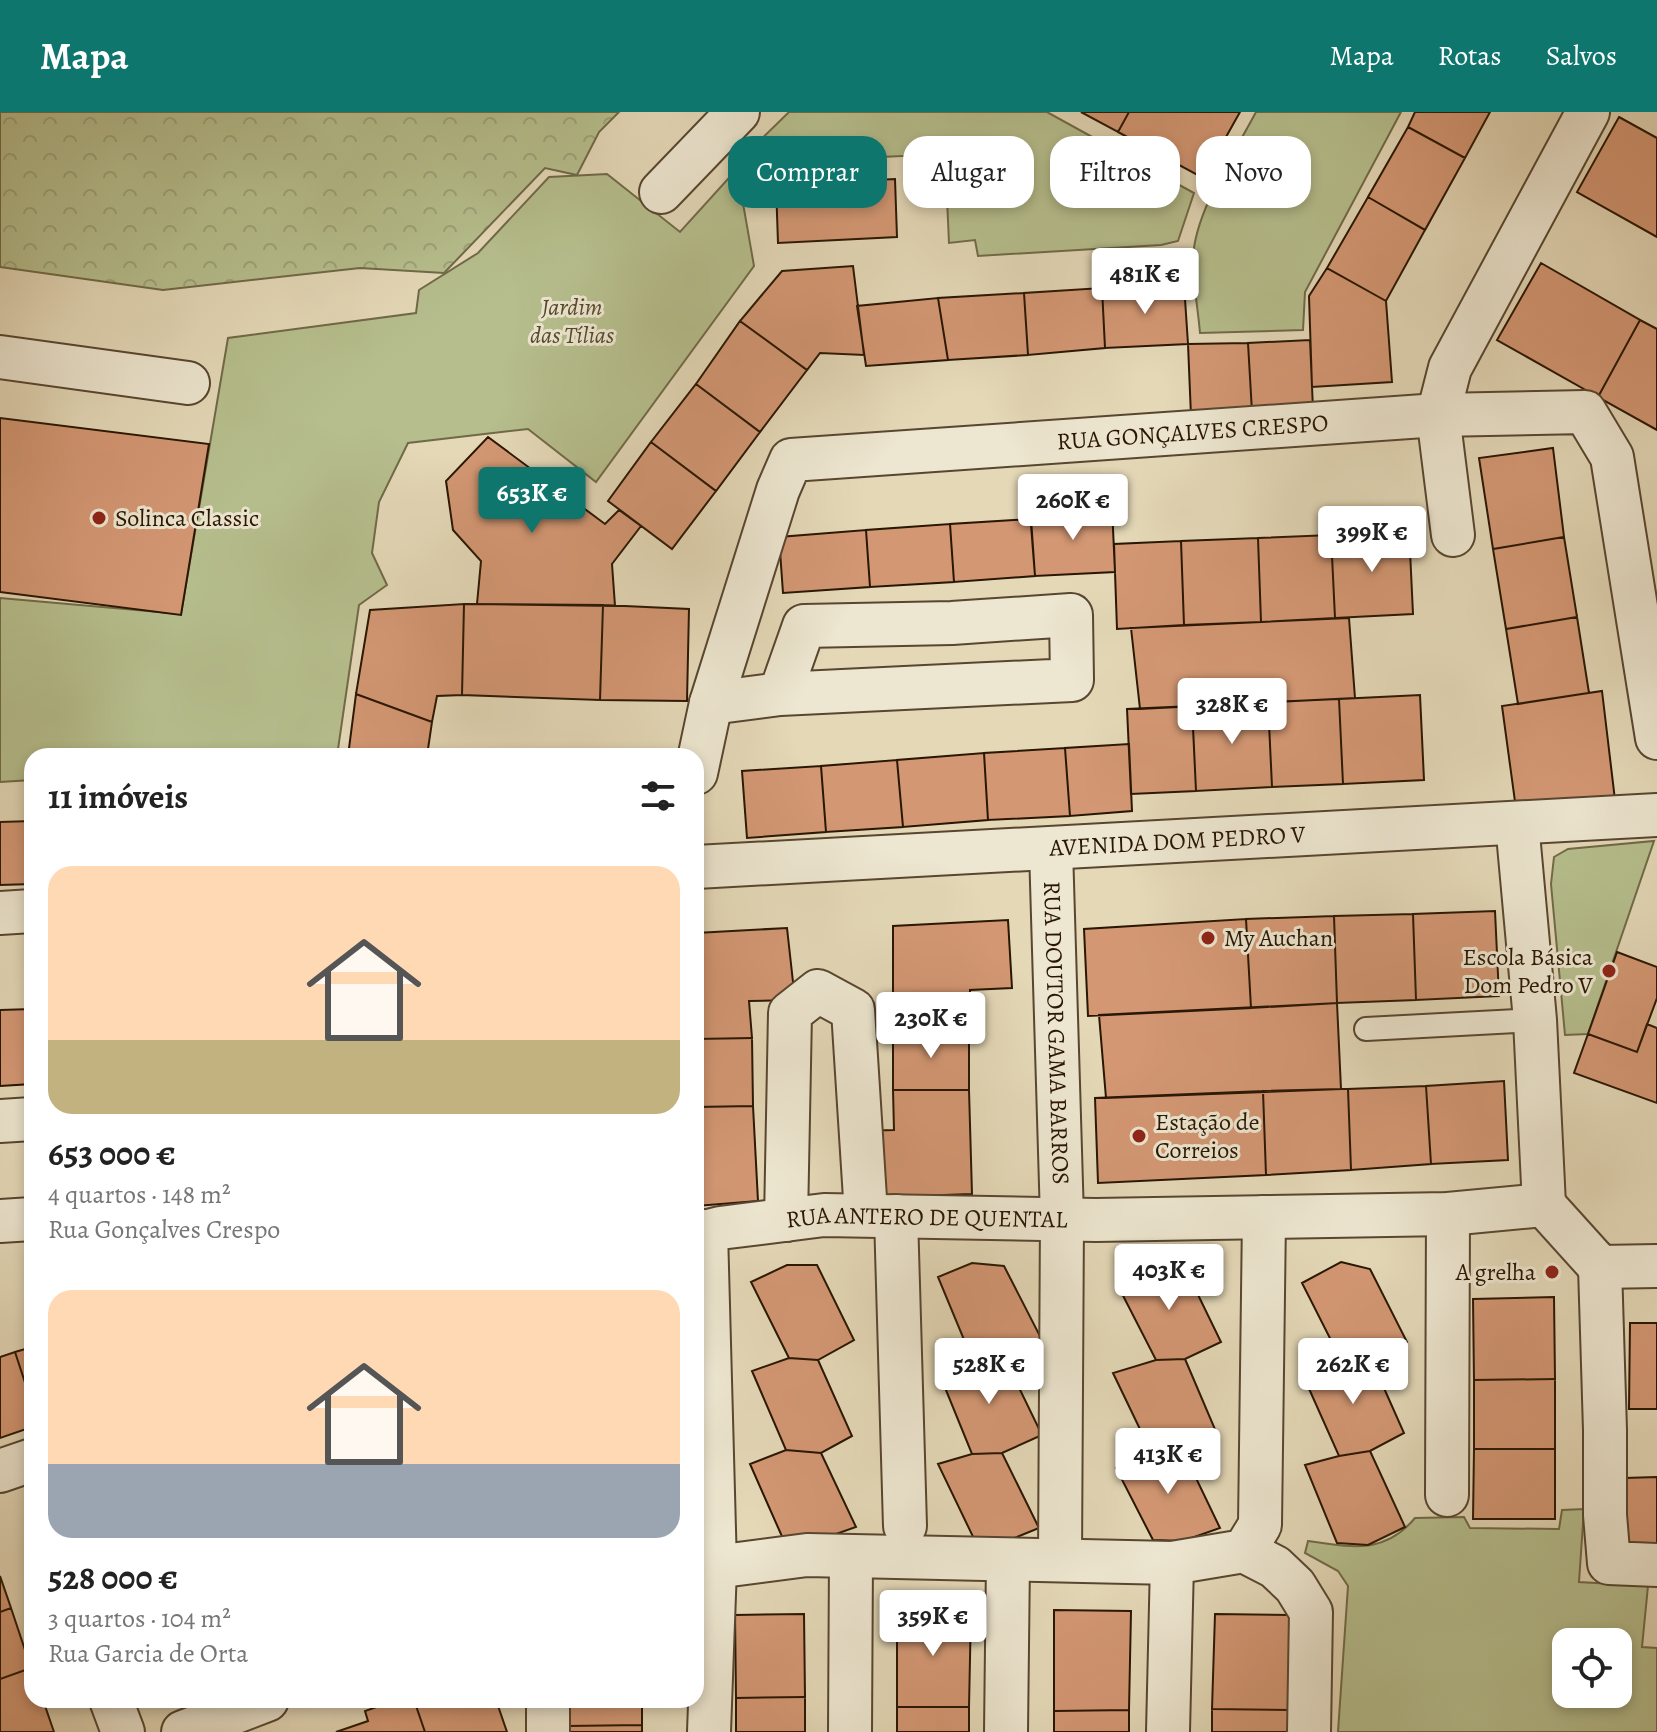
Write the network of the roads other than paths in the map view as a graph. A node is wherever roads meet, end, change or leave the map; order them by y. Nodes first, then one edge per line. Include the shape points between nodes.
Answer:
1 (738, 112) edge
2 (1588, 112) edge
3 (661, 192) dead end
4 (0, 357) edge
5 (188, 383) dead end
6 (1438, 415) junction
7 (1453, 535) dead end
8 (1652, 664) edge
9 (780, 694) junction
10 (711, 703) junction
11 (1657, 738) edge
12 (701, 748) edge
13 (1657, 815) edge
14 (1517, 823) junction
15 (1051, 849) junction
16 (704, 867) edge
17 (24, 912) edge
18 (0, 913) edge
19 (1535, 1020) junction
20 (1366, 1029) dead end
21 (24, 1120) edge
22 (0, 1121) edge
23 (1544, 1205) junction
24 (1448, 1214) junction
25 (881, 1215) junction
26 (1264, 1217) junction
27 (1062, 1218) junction
28 (24, 1220) edge
29 (786, 1220) junction
30 (0, 1221) edge
31 (704, 1233) edge
32 (1657, 1266) edge
33 (1600, 1267) junction
34 (704, 1435) edge
35 (1447, 1495) dead end
36 (905, 1526) dead end
37 (1244, 1551) junction
38 (851, 1557) junction
39 (1060, 1558) junction
40 (1008, 1560) junction
41 (1172, 1563) junction
42 (1657, 1565) edge
43 (706, 1569) edge
44 (114, 1708) edge
45 (246, 1708) edge
46 (548, 1708) edge
47 (123, 1732) edge
48 (183, 1732) edge
49 (548, 1732) edge
50 (709, 1732) edge
51 (850, 1732) edge
52 (1006, 1732) edge
53 (1168, 1732) edge
54 (1309, 1732) edge

1 - 3 street
2 - 6 street via 1450,368
4 - 5 street
6 - 7 street
6 - 8 street, RUA GONÇALVES CRESPO via 1585,412 1612,457
6 - 10 street, RUA GONÇALVES CRESPO via 791,460
8 - 11 street
9 - 9 street via 1072,680 1071,615 804,626
9 - 10 street
10 - 12 street, RUA GONÇALVES CRESPO
13 - 14 street, AVENIDA DOM PEDRO V
14 - 15 street, AVENIDA DOM PEDRO V
14 - 19 street
15 - 16 street, AVENIDA DOM PEDRO V
15 - 27 street, RUA DOUTOR GAMA BARROS
17 - 18 street
19 - 20 lane
19 - 23 street
21 - 22 street
23 - 24 street, RUA ANTERO DE QUENTAL
23 - 33 street
24 - 26 street, RUA ANTERO DE QUENTAL
24 - 35 street
25 - 27 street, RUA ANTERO DE QUENTAL
25 - 29 street, RUA ANTERO DE QUENTAL
25 - 29 street via 853,1010 818,991 790,1013
25 - 36 street
26 - 27 street, RUA ANTERO DE QUENTAL
26 - 37 street via 1260,1525
27 - 39 street, RUA DOUTOR GAMA BARROS
28 - 30 street
29 - 31 street, RUA ANTERO DE QUENTAL
32 - 33 street
33 - 42 street via 1609,1563
34 - 43 street
37 - 41 street
37 - 54 street via 1275,1567 1311,1612
38 - 40 street
38 - 43 street via 807,1555
38 - 51 street
39 - 40 street
39 - 41 street
40 - 52 street
41 - 53 street
43 - 50 street
44 - 47 street
45 - 48 street
46 - 49 street

